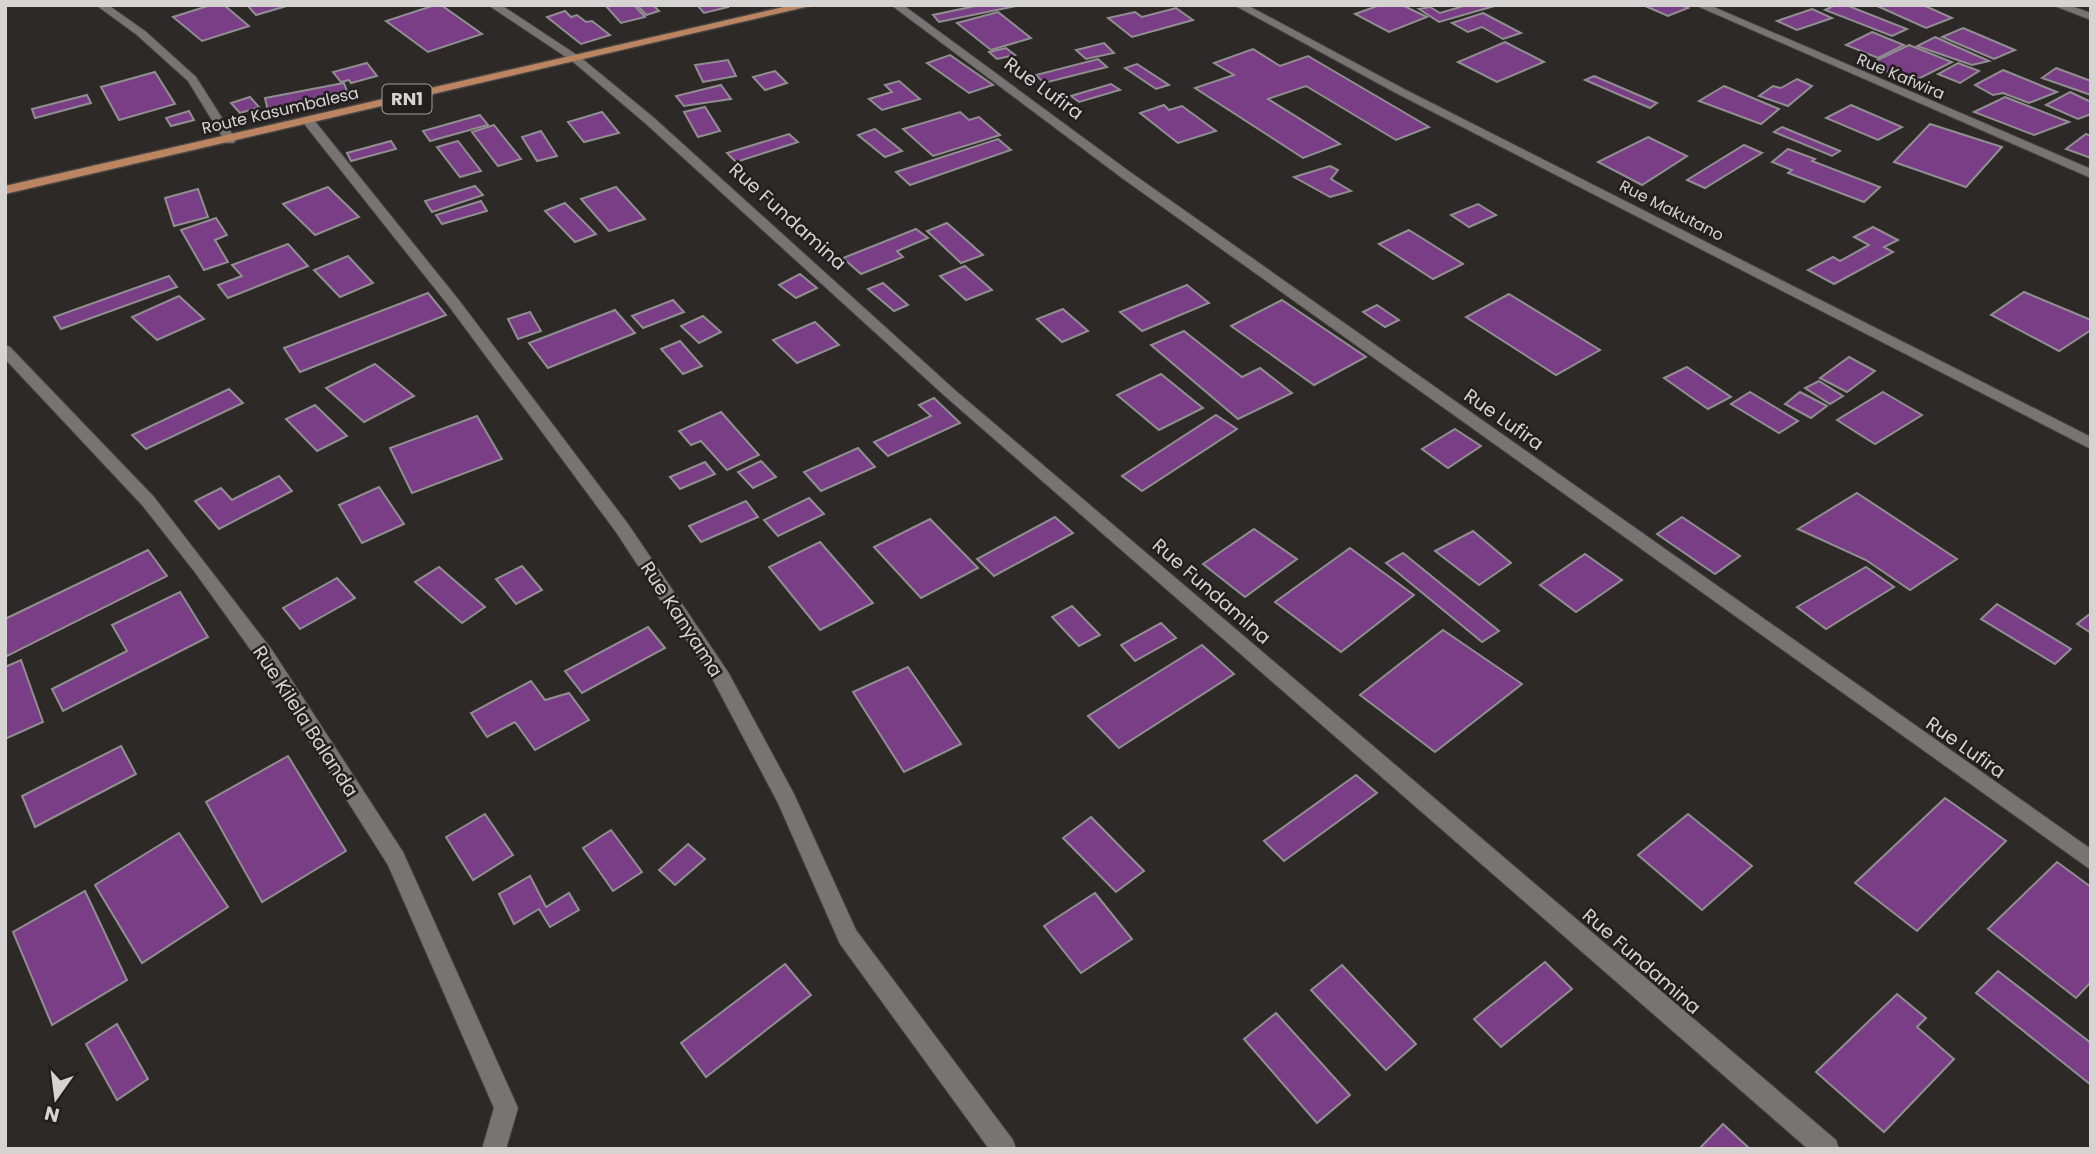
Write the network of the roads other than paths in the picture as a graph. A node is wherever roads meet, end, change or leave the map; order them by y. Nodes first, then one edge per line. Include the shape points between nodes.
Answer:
1 (101, 5) edge
2 (493, 5) edge
3 (808, 5) edge
4 (896, 5) edge
5 (1238, 5) edge
6 (1700, 5) edge
7 (2057, 5) edge
8 (2091, 17) edge
9 (576, 59) junction
10 (309, 122) junction
11 (230, 140) junction
12 (2091, 174) edge
13 (5, 190) edge
14 (5, 350) edge
15 (2091, 444) edge
16 (2091, 860) edge
17 (494, 1149) edge
18 (1004, 1149) edge
19 (1827, 1149) edge

1 - 11 street via 141,33 192,79
2 - 9 street
3 - 9 highway, Route Kasumbalesa / RN1
4 - 16 street, Rue Lufira via 1160,199
5 - 15 street, Rue Makutano
6 - 12 street, Rue Kafwira
7 - 8 street
9 - 10 highway, Route Kasumbalesa / RN1
9 - 19 street, Rue Fundamina via 740,200 951,394
10 - 11 highway, Route Kasumbalesa / RN1
10 - 18 street, Rue Kanyama via 453,302 622,528 721,677 787,800 848,937
11 - 13 highway, Route Kasumbalesa / RN1
14 - 17 street, Rue Kilela Balanda via 148,501 201,566 265,655 396,859 506,1108

